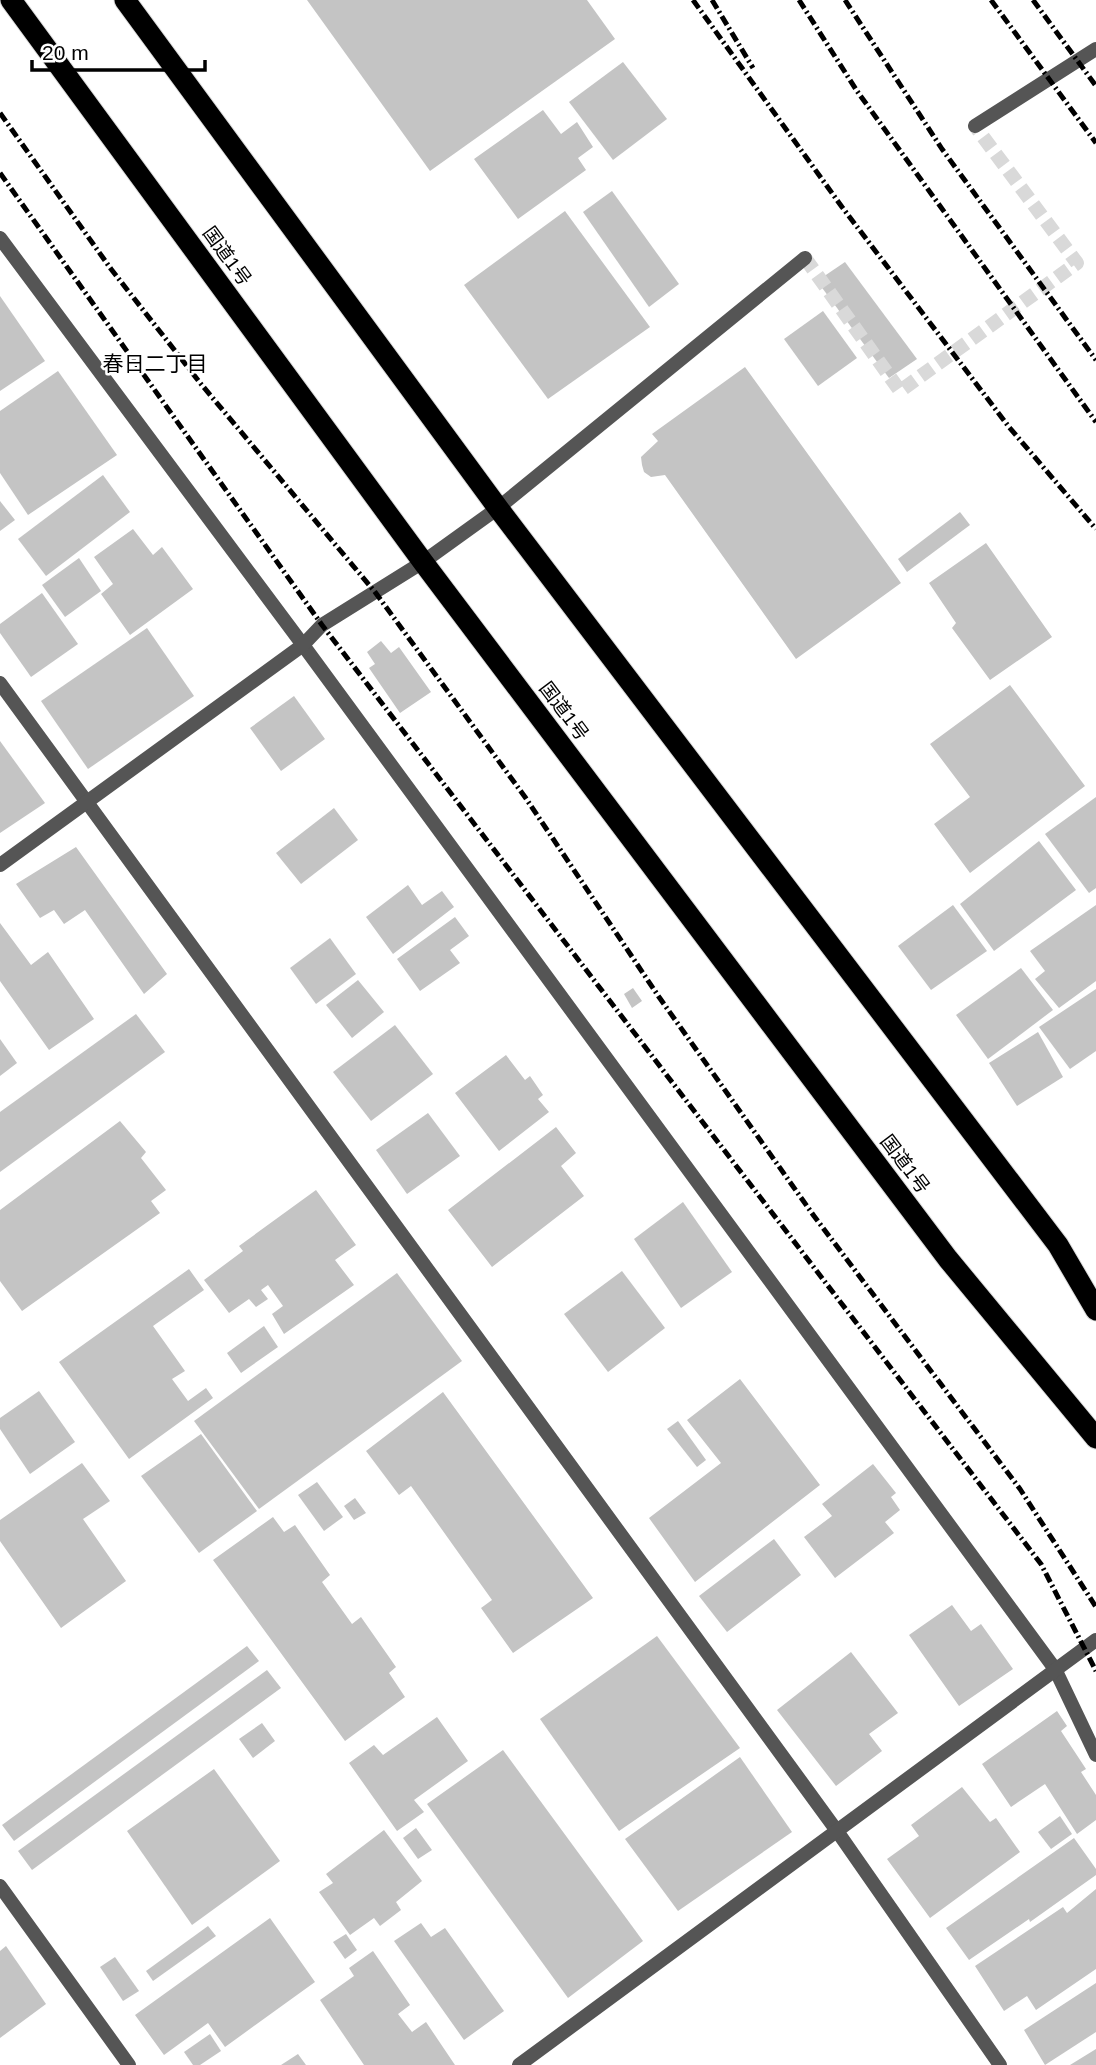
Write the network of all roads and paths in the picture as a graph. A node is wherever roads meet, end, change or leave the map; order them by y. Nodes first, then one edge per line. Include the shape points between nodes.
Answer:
1 (10, 0) edge
2 (125, 0) edge
3 (1096, 49) edge
4 (975, 126) dead end
5 (0, 238) edge
6 (805, 258) dead end
7 (498, 508) junction
8 (423, 562) junction
9 (303, 645) junction
10 (0, 683) edge
11 (88, 802) junction
12 (0, 865) edge
13 (1096, 1310) edge
14 (1096, 1438) edge
15 (1096, 1640) edge
16 (1055, 1669) junction
17 (1096, 1755) edge
18 (837, 1831) junction
19 (0, 1886) edge
20 (129, 2065) edge
21 (519, 2065) edge
22 (1000, 2065) edge

1 - 8 highway, 国道1号
2 - 7 highway
3 - 4 street
5 - 9 street
6 - 7 street
7 - 8 street
7 - 13 highway via 1058,1245
8 - 9 street via 322,625
8 - 14 highway, 国道1号 via 948,1259
9 - 11 street
9 - 16 street
10 - 11 street
11 - 12 street
11 - 18 street
15 - 16 street
16 - 17 street
16 - 18 street
18 - 21 street
18 - 22 street
19 - 20 street

